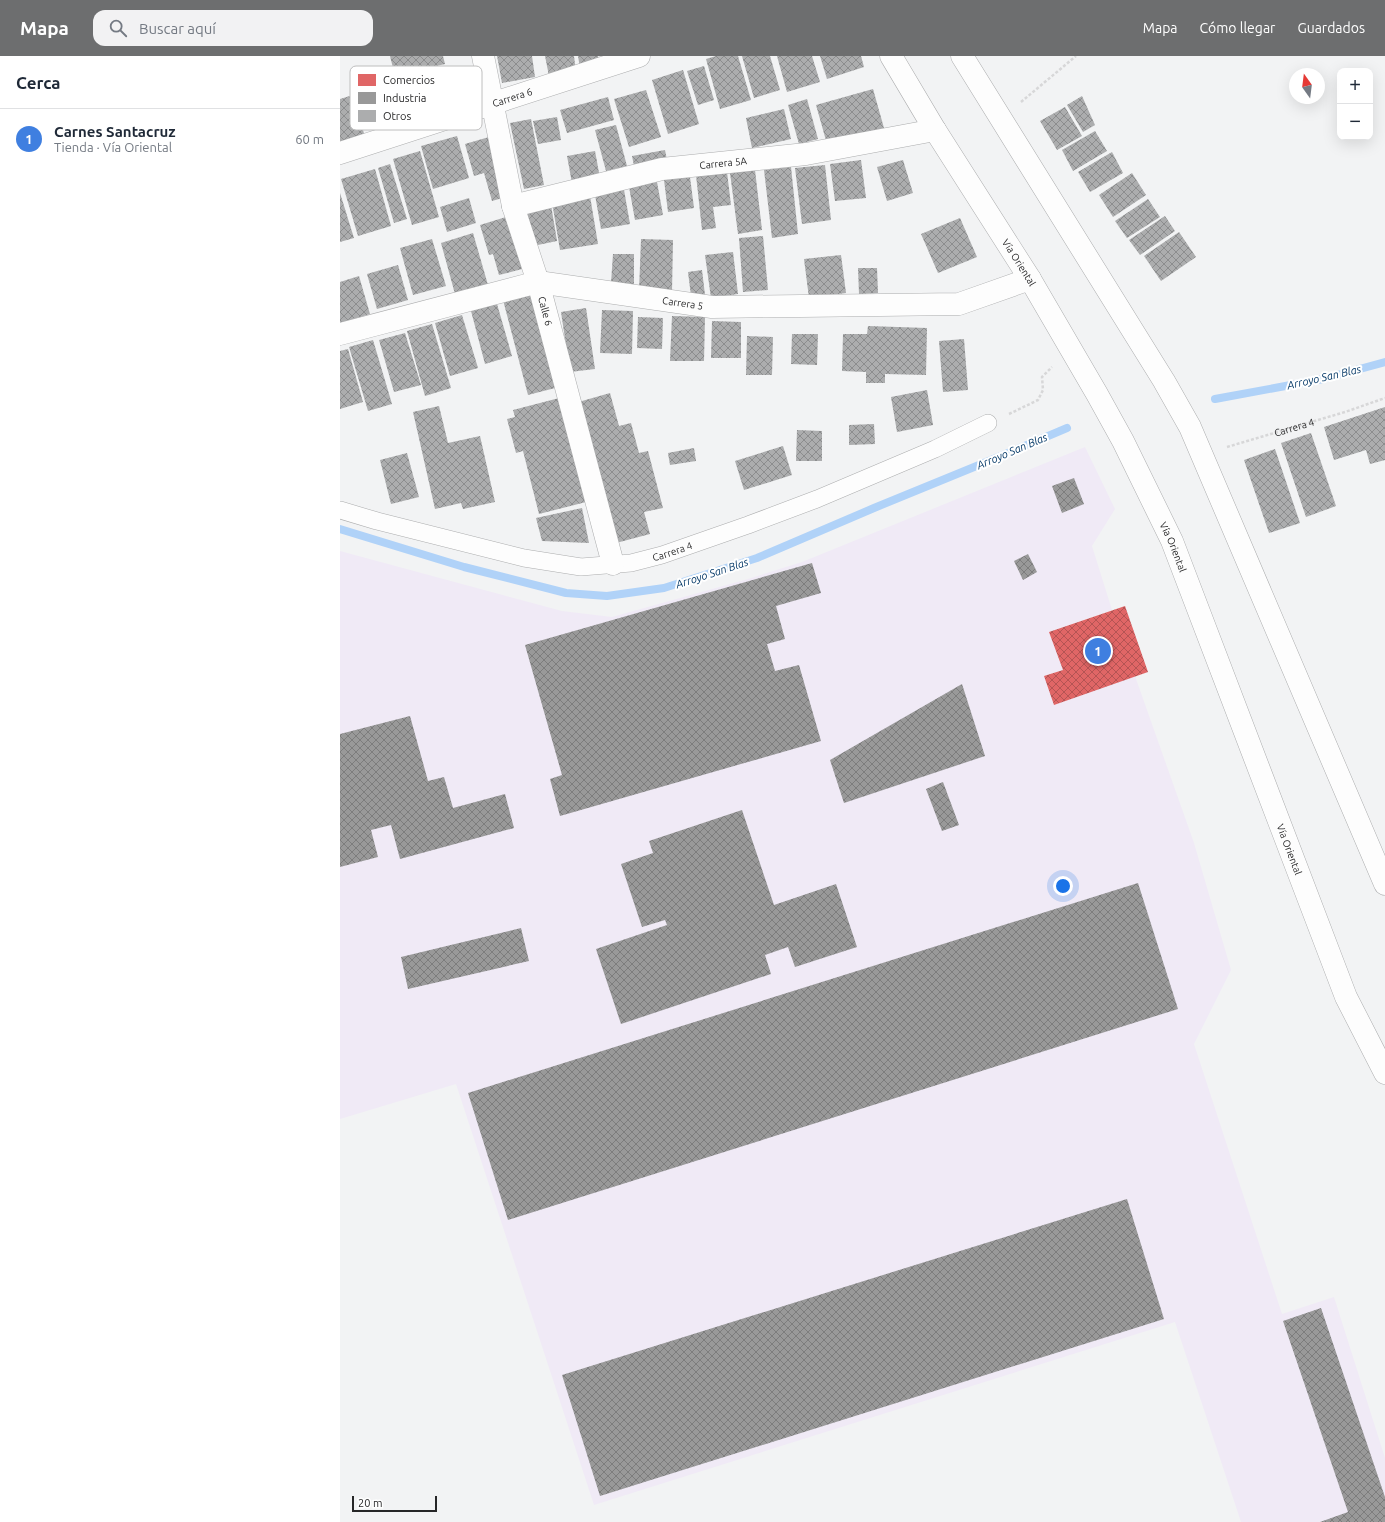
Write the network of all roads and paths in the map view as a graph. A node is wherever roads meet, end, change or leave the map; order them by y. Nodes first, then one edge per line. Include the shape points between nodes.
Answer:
1 (483, 56) edge
2 (639, 56) edge
3 (891, 56) edge
4 (962, 56) edge
5 (1076, 56) edge
6 (492, 103) junction
7 (482, 106) edge
8 (1000, 118) junction
9 (410, 130) edge
10 (935, 130) junction
11 (340, 153) edge
12 (513, 206) junction
13 (1030, 279) junction
14 (538, 282) junction
15 (340, 334) edge
16 (1071, 349) junction
17 (1385, 398) edge
18 (988, 423) joint
19 (1202, 454) junction
20 (340, 510) edge
21 (613, 564) junction
22 (1385, 884) edge
23 (1385, 1073) edge

1 - 6 main road, Calle 6
2 - 6 main road, Carrera 6
3 - 10 main road, Vía Oriental
4 - 8 main road
5 - 8 path
6 - 7 main road, Carrera 6
6 - 12 main road, Calle 6
8 - 19 main road via 1164,381
9 - 11 main road, Carrera 6
10 - 12 main road, Carrera 5A via 806,154 662,169
10 - 13 main road, Vía Oriental
12 - 14 main road, Calle 6
13 - 14 main road, Carrera 5 via 958,304 712,307
13 - 16 main road, Vía Oriental
14 - 15 main road, Carrera 5
14 - 21 main road, Calle 6
16 - 18 path via 1042,376 1043,390 1038,400
16 - 23 main road, Vía Oriental via 1098,394 1172,541 1346,997
17 - 19 path, Carrera 4
18 - 21 lane, Carrera 4 via 935,449 748,525 662,555 631,563
19 - 22 main road
20 - 21 lane, Carrera 4 via 524,558 582,567

